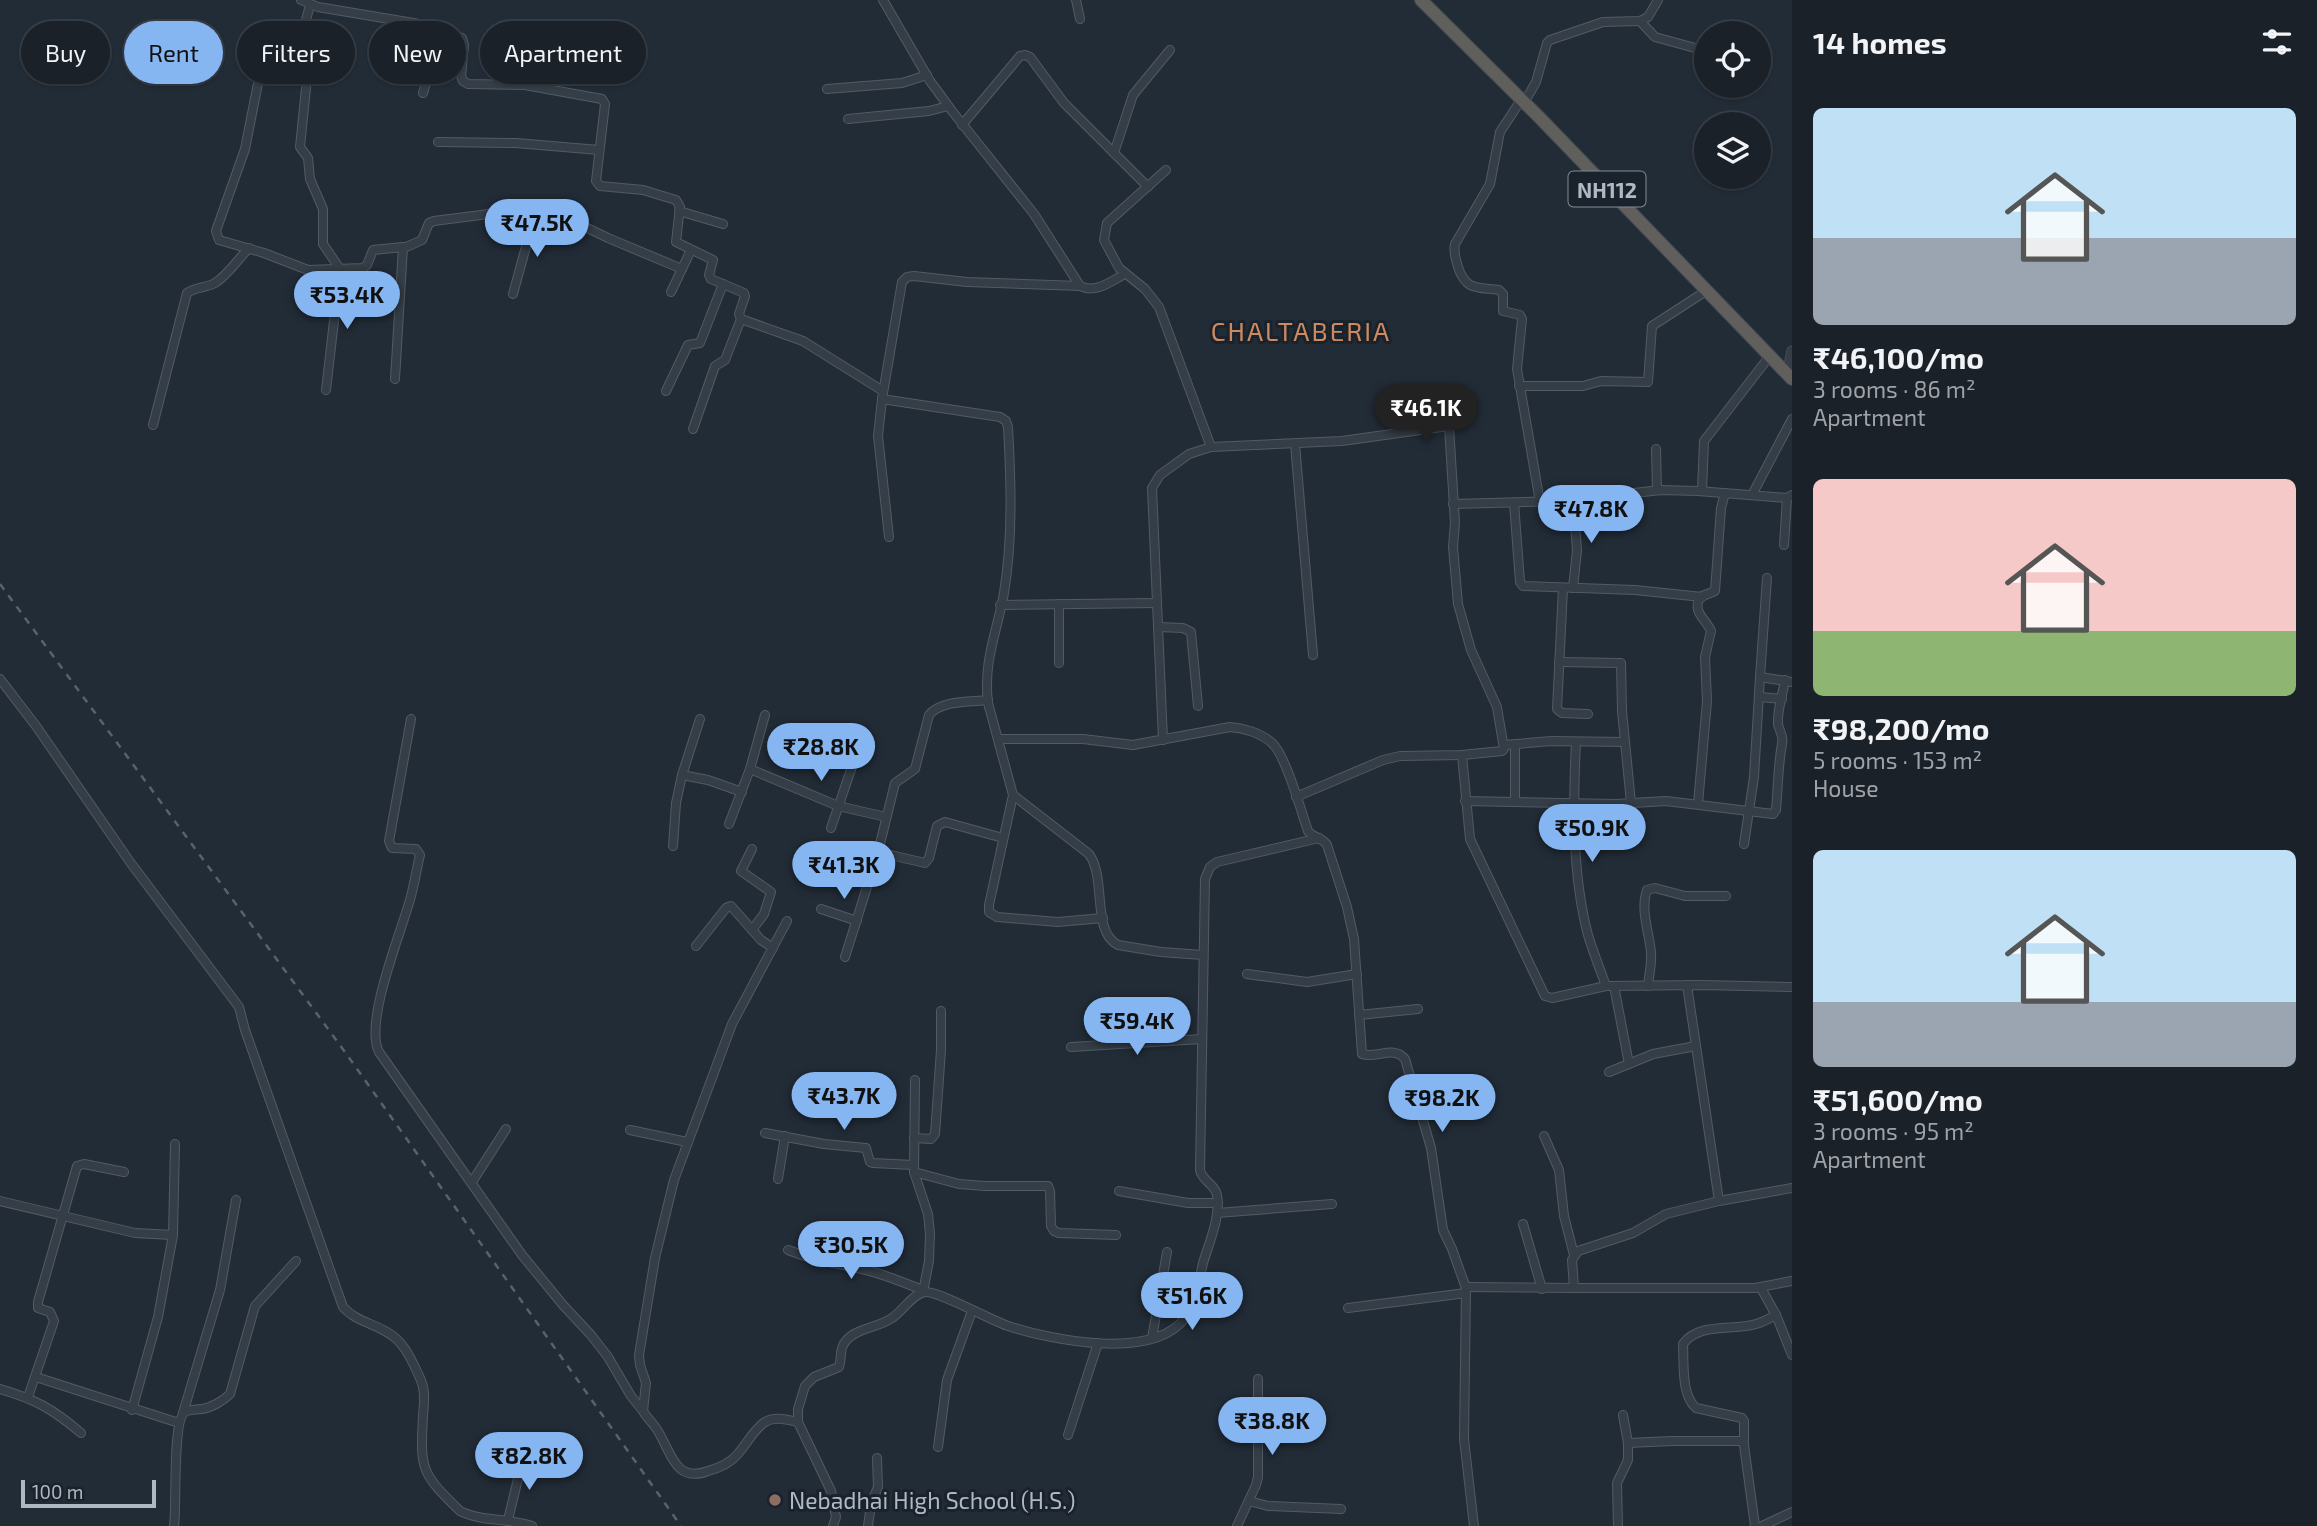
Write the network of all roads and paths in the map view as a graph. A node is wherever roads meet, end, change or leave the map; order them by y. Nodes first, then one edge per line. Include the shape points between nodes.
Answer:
1 (300, 0) edge
2 (883, 0) edge
3 (1076, 0) edge
4 (1421, 0) edge
5 (1658, 0) edge
6 (310, 5) junction
7 (1080, 19) dead end
8 (306, 21) edge
9 (398, 21) edge
10 (1640, 22) junction
11 (1694, 48) edge
12 (1170, 50) dead end
13 (927, 75) junction
14 (466, 83) edge
15 (258, 84) edge
16 (306, 84) edge
17 (426, 84) edge
18 (827, 89) dead end
19 (423, 93) dead end
20 (1523, 101) junction
21 (948, 106) junction
22 (848, 119) dead end
23 (962, 125) junction
24 (438, 142) dead end
25 (599, 150) junction
26 (1114, 153) junction
27 (1167, 170) dead end
28 (1148, 187) junction
29 (679, 211) junction
30 (543, 214) junction
31 (723, 224) dead end
32 (249, 248) junction
33 (404, 248) junction
34 (691, 250) junction
35 (340, 269) junction
36 (682, 269) junction
37 (1125, 274) junction
38 (723, 284) junction
39 (1080, 286) junction
40 (1706, 291) junction
41 (671, 292) dead end
42 (513, 294) dead end
43 (741, 319) junction
44 (1792, 351) edge
45 (1769, 357) junction
46 (1789, 376) edge
47 (395, 379) dead end
48 (1519, 386) junction
49 (326, 390) dead end
50 (666, 391) dead end
51 (882, 395) junction
52 (1792, 419) edge
53 (153, 425) dead end
54 (693, 429) dead end
55 (1295, 444) junction
56 (1211, 447) junction
57 (1656, 449) dead end
58 (1657, 491) junction
59 (1702, 491) junction
60 (1725, 493) junction
61 (1752, 495) junction
62 (1789, 497) edge
63 (1573, 500) junction
64 (1540, 502) junction
65 (1514, 503) junction
66 (1453, 504) junction
67 (889, 537) dead end
68 (1784, 545) dead end
69 (1767, 578) dead end
70 (1568, 588) junction
71 (1702, 597) junction
72 (1157, 603) junction
73 (1059, 604) junction
74 (1000, 605) junction
75 (1158, 628) junction
76 (1314, 655) dead end
77 (1559, 662) junction
78 (1059, 663) dead end
79 (1760, 677) junction
80 (0, 679) edge
81 (1788, 681) edge
82 (1759, 697) junction
83 (1782, 699) junction
84 (988, 700) junction
85 (1198, 706) dead end
86 (1588, 714) dead end
87 (765, 715) dead end
88 (411, 719) dead end
89 (700, 719) dead end
90 (998, 739) junction
91 (1163, 740) junction
92 (1576, 742) junction
93 (1625, 742) junction
94 (1515, 744) junction
95 (1504, 745) junction
96 (857, 752) dead end
97 (1462, 755) junction
98 (750, 769) junction
99 (682, 775) junction
100 (741, 792) junction
101 (1013, 795) junction
102 (1296, 797) junction
103 (1465, 800) junction
104 (1515, 801) junction
105 (1574, 802) junction
106 (1631, 803) junction
107 (1698, 804) junction
108 (838, 806) junction
109 (1749, 812) junction
110 (886, 817) junction
111 (729, 824) dead end
112 (831, 828) dead end
113 (1003, 838) junction
114 (1319, 838) junction
115 (1744, 844) dead end
116 (673, 846) dead end
117 (752, 849) dead end
118 (878, 852) junction
119 (1726, 896) dead end
120 (821, 909) dead end
121 (1103, 918) junction
122 (787, 921) dead end
123 (857, 921) junction
124 (752, 929) junction
125 (696, 946) dead end
126 (772, 948) junction
127 (1203, 955) junction
128 (845, 957) dead end
129 (1247, 974) dead end
130 (1357, 974) junction
131 (1648, 985) junction
132 (1687, 985) junction
133 (1610, 986) junction
134 (1792, 987) edge
135 (1418, 1009) dead end
136 (941, 1011) dead end
137 (1359, 1015) junction
138 (1202, 1039) junction
139 (1696, 1046) junction
140 (1071, 1047) dead end
141 (1629, 1064) junction
142 (1609, 1072) dead end
143 (915, 1080) dead end
144 (506, 1129) dead end
145 (630, 1130) dead end
146 (765, 1133) dead end
147 (785, 1136) junction
148 (1544, 1136) dead end
149 (914, 1138) junction
150 (687, 1142) junction
151 (175, 1144) dead end
152 (914, 1168) junction
153 (124, 1172) dead end
154 (778, 1179) dead end
155 (472, 1182) junction
156 (1792, 1188) edge
157 (1119, 1191) dead end
158 (236, 1200) dead end
159 (0, 1201) edge
160 (1719, 1201) junction
161 (1332, 1204) dead end
162 (1217, 1208) junction
163 (63, 1216) junction
164 (1523, 1224) dead end
165 (173, 1235) junction
166 (1116, 1235) dead end
167 (788, 1250) dead end
168 (1167, 1252) dead end
169 (1574, 1255) junction
170 (296, 1261) dead end
171 (1792, 1280) edge
172 (1574, 1288) junction
173 (1761, 1288) junction
174 (1542, 1289) junction
175 (1466, 1290) junction
176 (923, 1291) junction
177 (1348, 1308) dead end
178 (972, 1311) junction
179 (1776, 1315) junction
180 (1152, 1338) junction
181 (1098, 1343) junction
182 (1792, 1354) edge
183 (36, 1377) junction
184 (1258, 1379) dead end
185 (0, 1389) edge
186 (28, 1397) junction
187 (132, 1410) junction
188 (643, 1411) junction
189 (183, 1413) junction
190 (1623, 1415) dead end
191 (798, 1422) junction
192 (178, 1423) junction
193 (80, 1433) dead end
194 (1068, 1434) dead end
195 (1744, 1441) junction
196 (1628, 1443) junction
197 (938, 1447) dead end
198 (523, 1458) dead end
199 (877, 1458) dead end
200 (1249, 1501) junction
201 (1341, 1509) dead end
202 (1792, 1512) edge
203 (508, 1520) junction
204 (174, 1526) edge
205 (532, 1526) edge
206 (833, 1526) edge
207 (868, 1526) edge
208 (1237, 1526) edge
209 (1474, 1526) edge
210 (1618, 1526) edge
211 (1755, 1526) edge
212 (1763, 1526) edge

1 - 6 street
2 - 13 street
3 - 7 street
4 - 20 highway, NH112
5 - 10 street
6 - 8 street
6 - 9 street
10 - 11 street via 1655,37
10 - 20 street via 1603,22 1550,40 1536,82
12 - 26 street via 1133,95
13 - 18 street via 902,83
13 - 21 street
14 - 25 street via 525,85 602,99
15 - 32 street via 245,149 216,231 219,240
16 - 35 street via 300,147 323,209 323,244
17 - 19 street
20 - 40 highway, NH112
20 - 48 street via 1500,132 1491,180 1453,251 1465,282 1499,290 1503,311 1522,319 1516,364
21 - 22 street
21 - 23 street
23 - 26 street via 1025,55
23 - 39 street via 1034,214
24 - 25 street
25 - 29 street via 596,181 600,186 671,197
26 - 28 street
27 - 28 street
28 - 37 street via 1104,230 1104,240
29 - 31 street
29 - 34 street via 676,242
30 - 33 street via 512,211 434,221 422,240
30 - 36 street via 579,224
30 - 42 street via 530,232
32 - 35 street via 304,269
32 - 53 street via 219,280 187,293
33 - 35 street via 375,249 363,268
33 - 47 street
34 - 36 street
34 - 38 street via 713,260 709,277
35 - 49 street
36 - 41 street
37 - 39 street via 1097,289
37 - 56 street via 1159,307
38 - 43 street via 744,293
38 - 50 street via 700,342 688,345
39 - 51 street via 907,277 900,288
40 - 45 highway, NH112
40 - 48 street via 1652,326 1648,382
43 - 51 street via 803,341
43 - 54 street via 725,360 715,366
44 - 46 street
45 - 46 highway, NH112
45 - 59 street via 1704,441
48 - 64 street
51 - 67 street via 878,436
51 - 74 street via 1006,421 1012,501
52 - 61 street
55 - 56 street
55 - 66 street via 1449,426
55 - 76 street
56 - 72 street via 1189,454 1160,475 1152,488
57 - 58 street
58 - 59 street
58 - 63 street
59 - 60 street
60 - 61 street
60 - 71 street via 1716,587 1713,594
61 - 62 street
62 - 68 street
63 - 64 street
63 - 70 street via 1577,550
64 - 65 street
65 - 66 street
65 - 70 street via 1521,584
66 - 95 street via 1458,604 1471,650 1497,707
69 - 79 street
70 - 71 street
70 - 77 street
71 - 107 street via 1698,612 1711,631 1705,657 1707,702
72 - 73 street
72 - 75 street
73 - 74 street
73 - 78 street
74 - 84 street via 986,671
75 - 85 street via 1191,632
75 - 91 street
77 - 86 street via 1558,711
77 - 93 street via 1621,663
79 - 81 street
79 - 82 street
80 - 203 street via 239,1007 343,1307 357,1319 394,1336 421,1381 425,1393 421,1452 427,1475 460,1511
81 - 83 street
82 - 83 street
82 - 109 street
83 - 109 street via 1775,811 1772,815
84 - 90 street
84 - 110 street via 931,711 917,764 912,773 895,783
87 - 98 street
88 - 155 street via 389,841 392,848 416,849 420,855 374,1041
89 - 99 street
90 - 91 street via 1083,739 1133,745
90 - 101 street
91 - 102 street via 1230,727 1244,729 1273,744
92 - 93 street
92 - 94 street
92 - 105 street
93 - 106 street
94 - 95 street
94 - 104 street
95 - 97 street via 1502,751
96 - 108 street
97 - 102 street via 1391,758
97 - 103 street
98 - 100 street
98 - 108 street
99 - 100 street
99 - 116 street
100 - 111 street
101 - 113 street
101 - 121 street via 1089,854 1098,874
102 - 114 street via 1308,831
103 - 104 street
103 - 133 street via 1470,839 1545,996
104 - 105 street
105 - 106 street
105 - 133 street via 1584,916
106 - 107 street
107 - 109 street
108 - 110 street
108 - 112 street
109 - 115 street
110 - 118 street
113 - 118 street via 945,822 937,825 925,863
113 - 121 street via 989,905 992,915 1058,922
114 - 127 street via 1210,867 1205,880
114 - 130 street via 1327,845 1348,907
117 - 124 street via 741,871 769,889 771,896
118 - 123 street
119 - 131 street via 1647,890
120 - 123 street
121 - 127 street via 1107,936 1118,945
122 - 126 street
123 - 128 street
124 - 125 street via 731,906
124 - 126 street
126 - 150 street via 732,1024
127 - 138 street
129 - 130 street via 1307,982
130 - 137 street
131 - 132 street
131 - 133 street
132 - 134 street
132 - 139 street
133 - 141 street
135 - 137 street
136 - 149 street via 935,1134 931,1139
137 - 175 street via 1363,1056 1395,1052 1405,1059 1432,1148 1443,1230
138 - 140 street
138 - 162 street via 1200,1174 1214,1188
139 - 141 street
139 - 160 street
141 - 142 street
143 - 149 street
144 - 155 street
145 - 150 street
146 - 147 street
147 - 152 street via 866,1148 873,1163
147 - 154 street
148 - 169 street via 1559,1170
149 - 152 street
150 - 188 street via 664,1218 645,1317 639,1361 646,1383
151 - 165 street
152 - 166 street via 959,1184 1048,1186 1054,1231
152 - 176 street via 930,1234
153 - 163 street via 79,1165
155 - 188 street via 522,1255 608,1357
156 - 160 street
157 - 162 street
158 - 189 street via 220,1290
159 - 163 street
160 - 169 street via 1666,1214 1633,1233
161 - 162 street
162 - 180 street via 1186,1317
163 - 165 street via 135,1233
163 - 183 street via 38,1302 38,1308 50,1312 54,1321
164 - 174 street
165 - 187 street via 158,1317
167 - 176 street via 819,1262 892,1277
168 - 180 street
169 - 172 street
170 - 189 street via 255,1306 230,1394 207,1408
171 - 173 street
172 - 173 street
172 - 174 street
173 - 179 street
174 - 175 street
175 - 177 street
175 - 209 street via 1464,1439
176 - 178 street
176 - 191 street via 893,1318 847,1339 839,1367 805,1386
178 - 181 street via 1041,1336
178 - 197 street via 947,1380
179 - 182 street
179 - 195 street via 1756,1324 1708,1330 1683,1344 1688,1400 1696,1408 1742,1418
180 - 181 street
181 - 194 street
183 - 186 street
183 - 187 street
184 - 200 street via 1258,1477
185 - 186 street
186 - 193 street
187 - 192 street
188 - 191 street via 671,1458 689,1474 723,1466 772,1419
189 - 192 street
190 - 196 street
191 - 206 street via 831,1491 836,1517
192 - 204 street
195 - 196 street
195 - 211 street
196 - 210 street via 1627,1465 1617,1483
198 - 203 street
199 - 207 street via 878,1487
200 - 201 street
200 - 208 street
202 - 212 street
203 - 205 street

